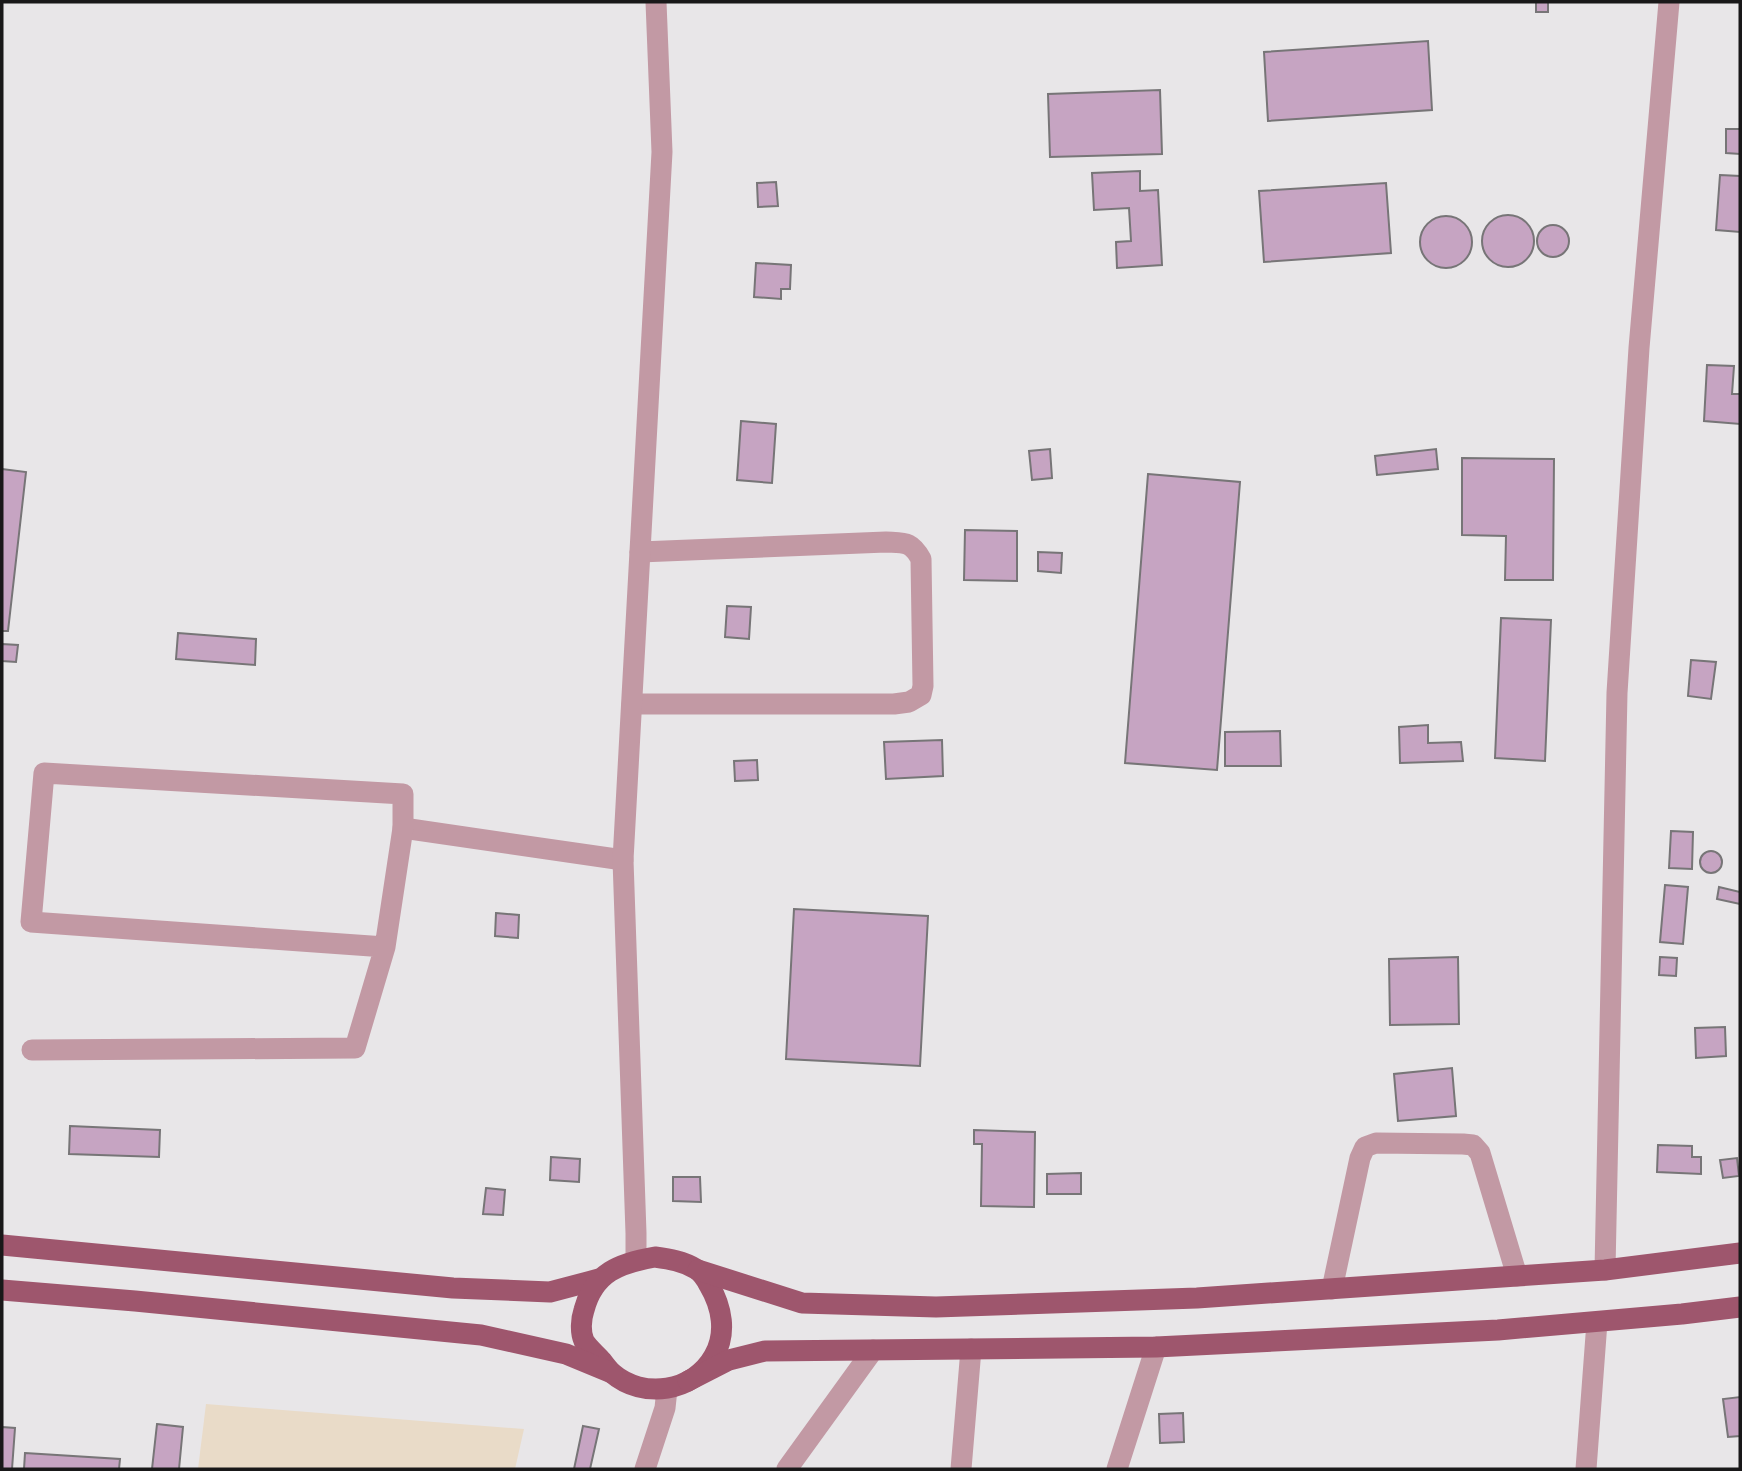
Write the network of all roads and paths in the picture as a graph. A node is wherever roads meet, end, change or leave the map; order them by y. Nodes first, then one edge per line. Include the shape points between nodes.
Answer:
1 (656, 2) edge
2 (1669, 2) edge
3 (640, 552) junction
4 (632, 704) junction
5 (403, 828) junction
6 (623, 860) junction
7 (385, 947) junction
8 (32, 1050) dead end
9 (2, 1245) edge
10 (1740, 1253) edge
11 (636, 1260) junction
12 (698, 1270) junction
13 (1605, 1270) junction
14 (1517, 1276) junction
15 (599, 1279) junction
16 (1332, 1289) junction
17 (2, 1290) edge
18 (1740, 1307) edge
19 (1597, 1322) junction
20 (1156, 1347) junction
21 (971, 1349) junction
22 (873, 1350) junction
23 (612, 1373) junction
24 (688, 1381) junction
25 (667, 1389) junction
26 (645, 1469) edge
27 (787, 1469) edge
28 (961, 1469) edge
29 (1118, 1469) edge
30 (1586, 1469) edge

1 - 3 street via 662,152
2 - 13 street via 1639,348 1617,694
3 - 4 street
3 - 4 street via 886,542 915,548 921,559 923,686 921,695 894,704
4 - 6 street
5 - 6 street
5 - 7 street
5 - 7 street via 403,794 44,773 31,922
6 - 11 street
7 - 8 street via 355,1048
9 - 15 main road via 453,1288 550,1292
10 - 13 main road
11 - 12 main road via 675,1259
11 - 15 main road via 616,1266
12 - 16 main road via 802,1303 936,1307
12 - 24 main road via 717,1298 721,1337 702,1372
13 - 14 main road
14 - 16 main road
14 - 16 street via 1480,1153 1473,1146 1376,1143 1365,1147 1360,1158
15 - 23 main road via 586,1301 582,1331 584,1341
17 - 23 main road via 481,1335 566,1354
18 - 19 main road
19 - 20 main road
19 - 30 street
20 - 21 main road
20 - 29 street
21 - 22 main road
21 - 28 street
22 - 24 main road via 765,1351 729,1360
22 - 27 street
23 - 25 main road via 628,1384
24 - 25 main road
25 - 26 street

